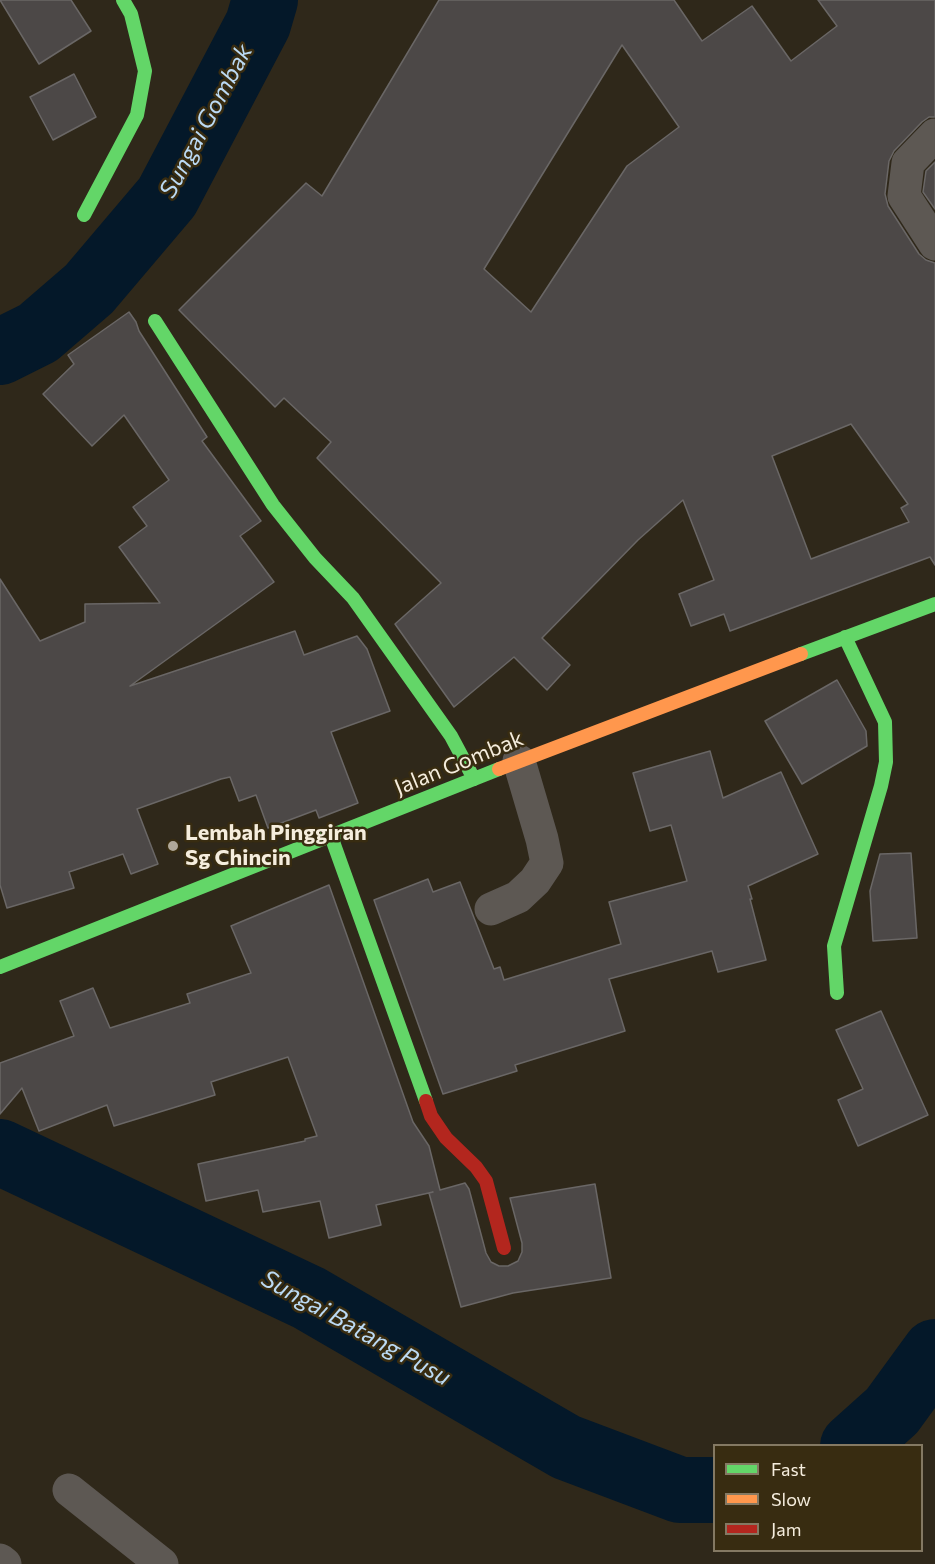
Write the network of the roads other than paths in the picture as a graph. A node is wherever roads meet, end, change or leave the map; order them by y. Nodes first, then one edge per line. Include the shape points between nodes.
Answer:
1 (123, 0) edge
2 (935, 135) edge
3 (84, 215) dead end
4 (935, 244) edge
5 (155, 321) dead end
6 (935, 604) edge
7 (845, 637) junction
8 (519, 761) junction
9 (474, 779) junction
10 (331, 836) junction
11 (491, 909) dead end
12 (0, 967) edge
13 (837, 993) dead end
14 (504, 1248) dead end
15 (69, 1490) dead end
16 (0, 1560) edge
17 (5, 1564) edge
18 (162, 1564) edge

1 - 3 street via 131,14 145,71 137,115
2 - 4 street via 908,163 904,196
5 - 9 street via 273,505 353,598 451,736
6 - 7 street, Jalan Gombak
7 - 8 street, Jalan Gombak
7 - 13 street via 885,722 886,762 834,946
8 - 9 street, Jalan Gombak
8 - 11 street via 547,863 518,897
9 - 10 street, Jalan Gombak
10 - 12 street, Jalan Gombak
10 - 14 street via 431,1116 486,1181
15 - 18 street
16 - 17 street

